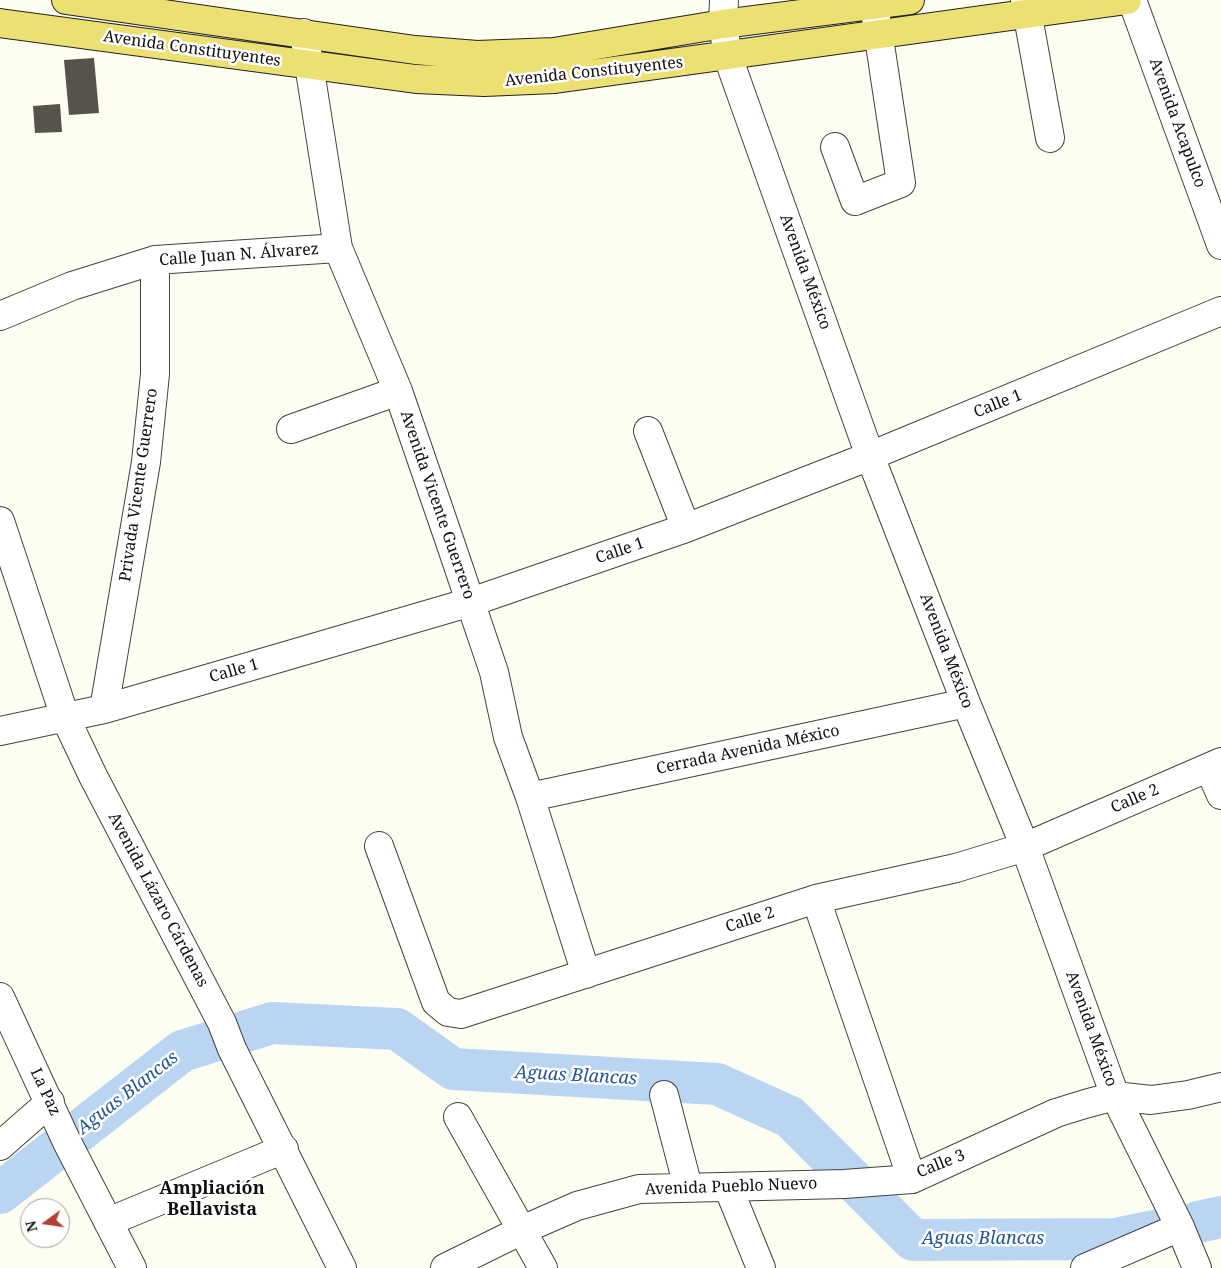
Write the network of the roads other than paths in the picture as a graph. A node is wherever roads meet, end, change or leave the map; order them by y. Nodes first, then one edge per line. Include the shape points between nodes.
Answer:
1 (66, 0) edge
2 (910, 0) edge
3 (1127, 0) edge
4 (1132, 0) edge
5 (874, 5) junction
6 (1026, 7) edge
7 (723, 12) edge
8 (0, 23) edge
9 (304, 33) junction
10 (878, 35) junction
11 (728, 57) junction
12 (309, 65) junction
13 (1050, 138) dead end
14 (835, 147) dead end
15 (1221, 245) edge
16 (338, 248) junction
17 (156, 260) junction
18 (1221, 311) edge
19 (0, 316) edge
20 (398, 391) junction
21 (291, 429) dead end
22 (648, 431) dead end
23 (870, 456) junction
24 (0, 521) edge
25 (686, 528) junction
26 (471, 602) junction
27 (966, 703) junction
28 (104, 709) junction
29 (66, 717) junction
30 (0, 731) edge
31 (1215, 765) edge
32 (1221, 795) edge
33 (530, 797) junction
34 (379, 846) dead end
35 (1025, 847) junction
36 (816, 899) junction
37 (586, 974) junction
38 (0, 997) edge
39 (1221, 1087) edge
40 (664, 1095) dead end
41 (1115, 1096) junction
42 (52, 1107) junction
43 (458, 1117) dead end
44 (0, 1146) edge
45 (284, 1149) junction
46 (912, 1179) junction
47 (688, 1187) junction
48 (728, 1187) junction
49 (108, 1222) junction
50 (1180, 1228) junction
51 (522, 1230) junction
52 (132, 1268) edge
53 (342, 1268) edge
54 (446, 1268) edge
55 (543, 1268) edge
56 (761, 1268) edge
57 (1085, 1268) edge
58 (1197, 1268) edge

1 - 9 main road, Avenida Constituyentes
2 - 5 main road, Avenida Constituyentes
3 - 6 main road, Avenida Constituyentes
4 - 15 street, Avenida Acapulco
5 - 7 main road, Avenida Constituyentes
5 - 10 street
6 - 10 main road, Avenida Constituyentes
6 - 13 street
7 - 9 main road, Avenida Constituyentes via 554,52 477,55 415,50
7 - 11 street, Avenida México
8 - 12 main road, Avenida Constituyentes
9 - 12 street, Avenida Vicente Guerrero
10 - 11 main road, Avenida Constituyentes
10 - 14 street via 901,183 855,202
11 - 12 main road, Avenida Constituyentes via 555,79 484,82 416,79
11 - 23 street, Avenida México
12 - 16 street, Avenida Vicente Guerrero
16 - 17 street, Calle Juan N. Álvarez
16 - 20 street, Avenida Vicente Guerrero
17 - 19 street, Calle Juan N. Álvarez via 72,286
17 - 28 street, Privada Vicente Guerrero via 155,374 146,462
18 - 23 street, Calle 1
20 - 21 street
20 - 26 street, Avenida Vicente Guerrero
22 - 25 street
23 - 25 street, Calle 1
23 - 27 street, Avenida México
24 - 29 street, Avenida Lázaro Cárdenas
25 - 26 street, Calle 1
26 - 28 street, Calle 1
26 - 33 street, Avenida Vicente Guerrero via 494,672 508,737
27 - 33 street, Cerrada Avenida México
27 - 35 street, Avenida México
28 - 29 street, Calle 1
29 - 30 street, Calle 1
29 - 45 street, Avenida Lázaro Cárdenas
31 - 32 street
31 - 35 street, Calle 2
33 - 37 street, Avenida Vicente Guerrero
34 - 37 street, Calle 2 via 436,1002 448,1012 461,1014
35 - 36 street, Calle 2 via 956,868
35 - 41 street, Avenida México
36 - 37 street, Calle 2
36 - 46 street, Calle 3
38 - 42 street, La Paz
39 - 41 street, Calle 3 via 1151,1100
40 - 47 street
41 - 46 street, Calle 3 via 1056,1113
41 - 50 street, Avenida México
42 - 44 street
42 - 49 street, La Paz
43 - 51 street
45 - 49 street
45 - 53 street, Avenida Lázaro Cárdenas
46 - 48 street, Avenida Pueblo Nuevo
47 - 48 street, Avenida Pueblo Nuevo
47 - 51 street, Avenida Pueblo Nuevo via 639,1189 577,1206
48 - 56 street
49 - 52 street, La Paz
50 - 57 street
50 - 58 street, Avenida México
51 - 54 street, Avenida Pueblo Nuevo
51 - 55 street

